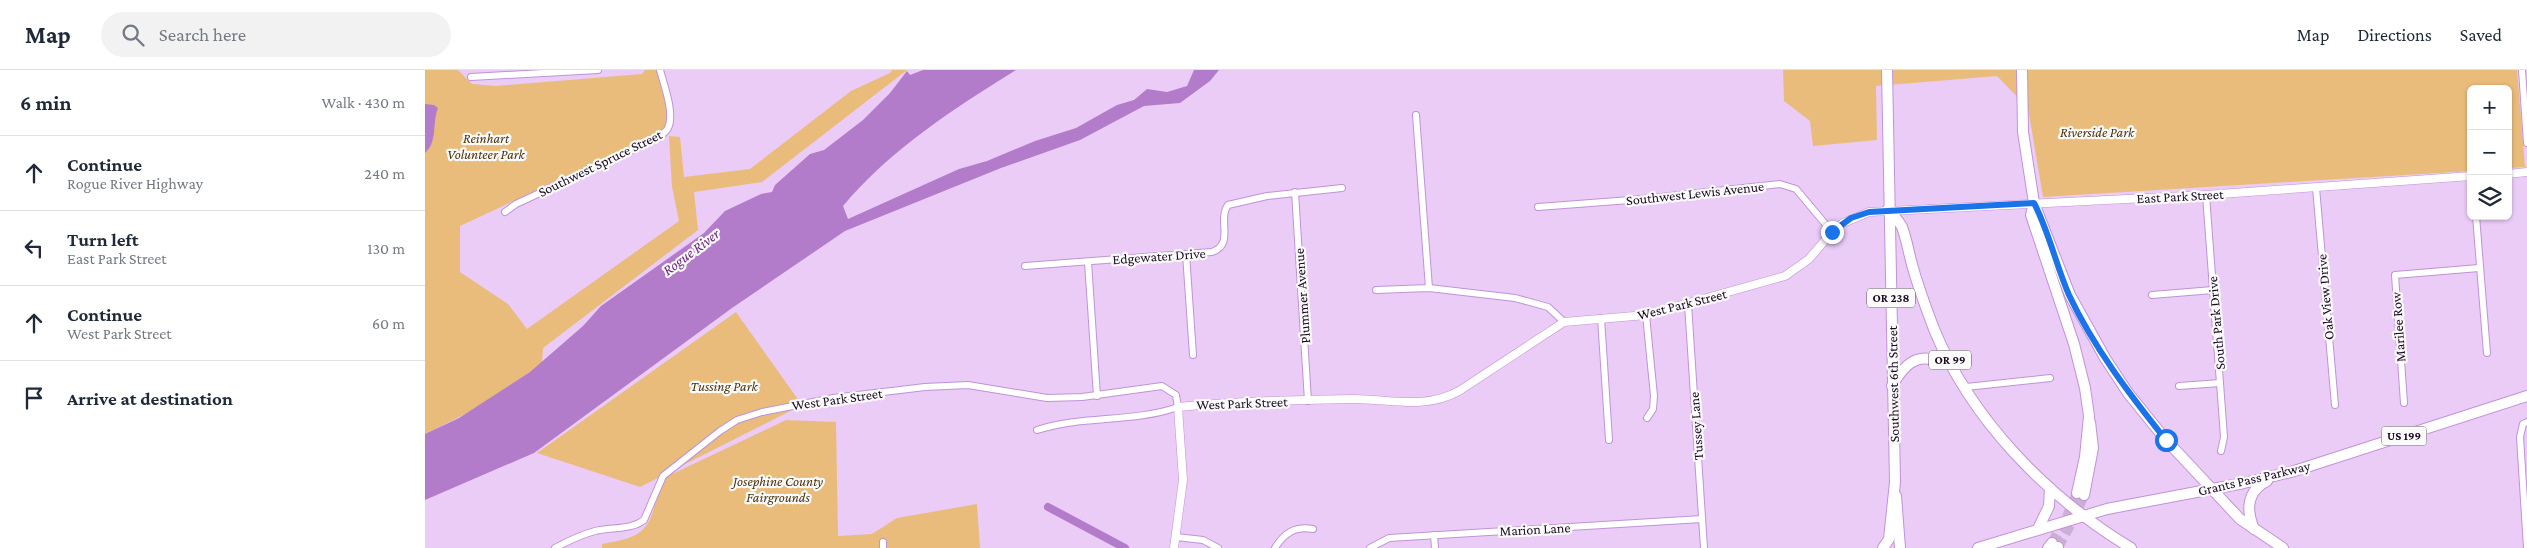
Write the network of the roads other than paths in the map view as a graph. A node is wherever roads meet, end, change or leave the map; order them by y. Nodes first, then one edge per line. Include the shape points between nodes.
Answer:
1 (598, 70) edge
2 (660, 70) edge
3 (1887, 70) edge
4 (2023, 70) edge
5 (2522, 70) edge
6 (575, 71) edge
7 (487, 73) edge
8 (471, 77) dead end
9 (1416, 115) dead end
10 (2527, 142) edge
11 (2527, 172) edge
12 (2512, 174) edge
13 (2467, 176) edge
14 (1342, 188) dead end
15 (2316, 188) junction
16 (1295, 192) junction
17 (2206, 195) junction
18 (2034, 203) junction
19 (1538, 207) dead end
20 (1888, 209) junction
21 (505, 212) dead end
22 (2476, 220) edge
23 (1832, 232) junction
24 (1186, 254) junction
25 (1088, 262) junction
26 (1025, 266) dead end
27 (2479, 268) junction
28 (1429, 288) junction
29 (1376, 290) dead end
30 (2213, 290) junction
31 (2152, 295) dead end
32 (1688, 304) junction
33 (1646, 315) junction
34 (1601, 318) junction
35 (1564, 322) junction
36 (2487, 354) dead end
37 (1193, 355) dead end
38 (1953, 366) junction
39 (2050, 378) dead end
40 (2220, 383) junction
41 (1892, 386) junction
42 (2179, 386) dead end
43 (1965, 387) junction
44 (1097, 396) junction
45 (2527, 396) edge
46 (1308, 401) junction
47 (2404, 403) dead end
48 (2335, 405) dead end
49 (1178, 407) junction
50 (1647, 418) dead end
51 (2525, 423) edge
52 (1037, 430) dead end
53 (1609, 440) dead end
54 (2221, 451) dead end
55 (2280, 474) junction
56 (1895, 482) junction
57 (2050, 488) junction
58 (2213, 489) junction
59 (2080, 494) tunnel mouth
60 (2083, 515) junction
61 (1702, 519) junction
62 (1313, 529) dead end
63 (2038, 529) junction
64 (2254, 529) junction
65 (1434, 535) junction
66 (1176, 537) junction
67 (555, 548) edge
68 (1175, 548) edge
69 (1218, 548) edge
70 (1275, 548) edge
71 (1370, 548) edge
72 (1435, 548) edge
73 (1704, 548) edge
74 (1883, 548) edge
75 (1900, 548) edge
76 (1978, 548) edge
77 (2131, 548) edge
78 (2283, 548) edge
79 (2527, 548) edge

1 - 6 street
2 - 21 street, Southwest Spruce Street via 669,101 668,129 660,136
3 - 20 main road, Southwest 6th Street
4 - 18 main road via 2023,132
5 - 10 street
6 - 7 street
7 - 8 street
9 - 28 street
11 - 12 street
13 - 15 street, East Park Street
14 - 16 street, Edgewater Drive
15 - 17 street, East Park Street
15 - 48 street, Oak View Drive
16 - 24 street, Edgewater Drive via 1228,205 1224,212 1222,247 1212,252
16 - 46 street, Plummer Avenue
17 - 18 street, East Park Street
17 - 30 street, South Park Drive
18 - 20 street, East Park Street
18 - 58 main road via 2070,295 2105,358 2166,440
18 - 59 main road via 2031,215 2074,344 2085,388 2089,416
19 - 23 street, Southwest Lewis Avenue via 1780,184 1796,189
20 - 23 street, West Park Street via 1859,215
20 - 38 main road, OR 99 via 1902,227 1920,294
20 - 41 main road, Southwest 6th Street / OR 238
22 - 27 street
23 - 32 street, West Park Street via 1809,259 1785,276
24 - 25 street, Edgewater Drive
24 - 37 street
25 - 26 street, Edgewater Drive
25 - 44 street
27 - 36 street
27 - 47 street, Marilee Row via 2395,276
28 - 29 street
28 - 35 street via 1490,294 1536,303 1548,307
30 - 31 street
30 - 40 street, South Park Drive
32 - 33 street, West Park Street
32 - 61 street, Tussey Lane
33 - 34 street, West Park Street
33 - 50 street via 1655,396 1653,409
34 - 35 street, West Park Street
34 - 53 street
35 - 46 street, West Park Street via 1440,400 1417,403 1356,399
38 - 41 main road via 1936,358 1924,357 1901,370
38 - 43 main road, OR 99
39 - 43 street
40 - 42 street
40 - 54 street, South Park Drive via 2225,438
41 - 56 main road, Southwest 6th Street / OR 238
43 - 57 main road, OR 99 via 2016,455
44 - 49 street, West Park Street via 1161,386 1175,395
44 - 67 street, West Park Street via 1047,398 968,385 833,398 762,412 737,420 667,472 644,520 638,525 595,531
45 - 55 main road, Grants Pass Parkway / US 199
46 - 49 street, West Park Street
49 - 52 street
49 - 66 street via 1183,480
51 - 79 street via 2520,437
55 - 58 main road, Grants Pass Parkway / US 199
55 - 64 main road via 2261,484 2250,499 2249,512
56 - 74 main road via 1889,539
56 - 75 main road, Southwest 6th Street / OR 238
57 - 60 main road, OR 99
57 - 63 main road via 2049,506
58 - 60 main road, Grants Pass Parkway / US 199
58 - 64 main road via 2240,519
60 - 63 main road, Grants Pass Parkway / US 199
60 - 77 main road, OR 99
61 - 65 street, Marion Lane
61 - 73 street, Tussey Lane
62 - 70 street via 1293,530
63 - 76 main road, Grants Pass Parkway / US 199
64 - 78 main road
65 - 71 street, Marion Lane via 1389,538
65 - 72 street
66 - 68 street
66 - 69 street via 1203,540

